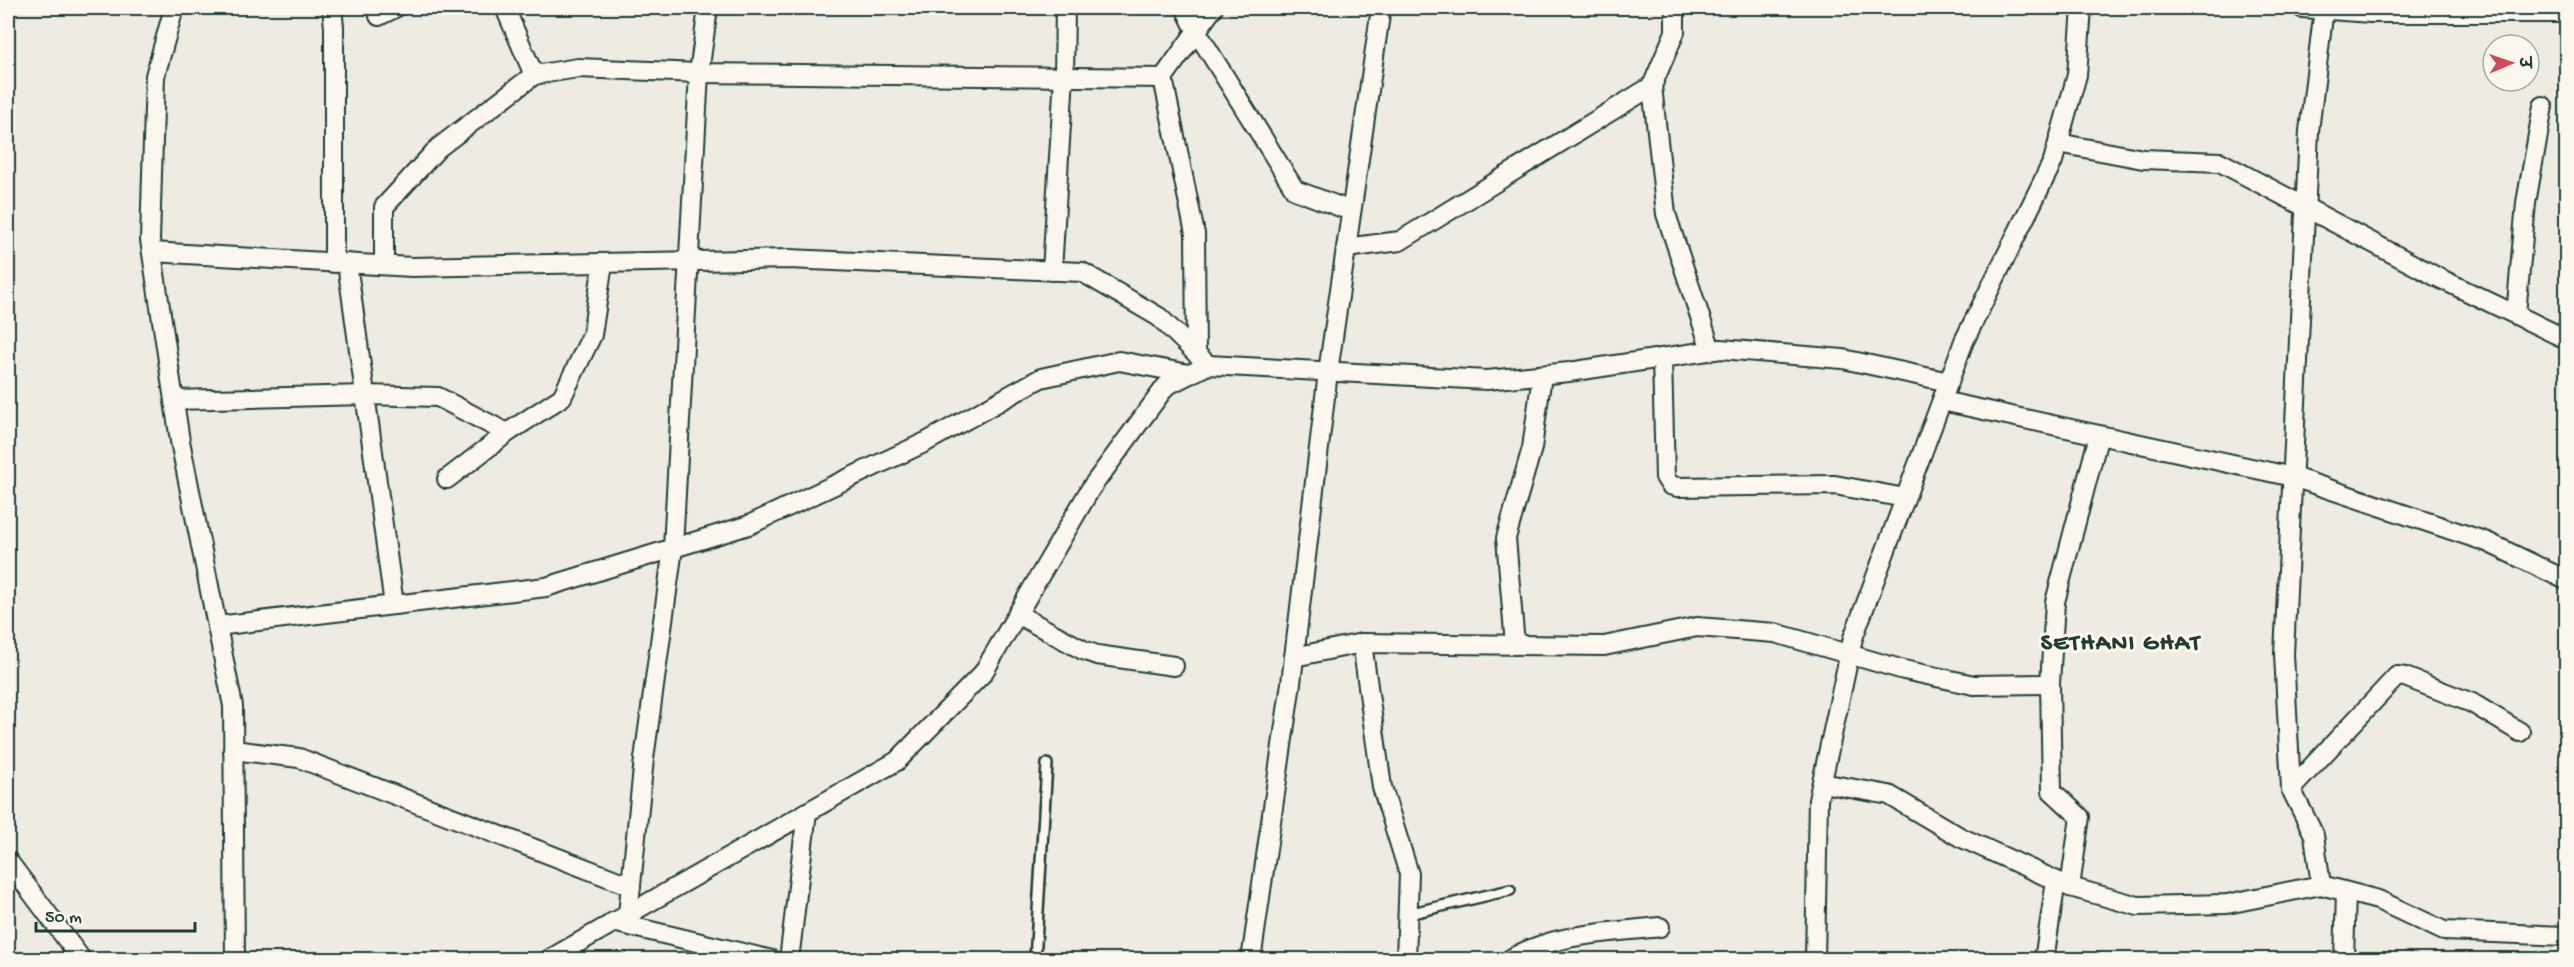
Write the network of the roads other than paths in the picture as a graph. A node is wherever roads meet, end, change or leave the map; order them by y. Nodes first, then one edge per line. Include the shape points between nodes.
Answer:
1 (174, 8) edge
2 (332, 8) edge
3 (505, 8) edge
4 (708, 8) edge
5 (1065, 8) edge
6 (1185, 8) edge
7 (1213, 8) edge
8 (1381, 8) edge
9 (1675, 8) edge
10 (2082, 8) edge
11 (2302, 8) edge
12 (2324, 8) edge
13 (2509, 10) edge
14 (2566, 13) edge
15 (1197, 32) junction
16 (699, 73) junction
17 (534, 75) junction
18 (1064, 76) junction
19 (1163, 78) junction
20 (1652, 86) junction
21 (2543, 106) dead end
22 (2058, 143) junction
23 (2307, 208) junction
24 (1351, 211) junction
25 (1346, 248) junction
26 (152, 252) junction
27 (688, 261) junction
28 (341, 263) junction
29 (603, 263) junction
30 (384, 265) junction
31 (1052, 271) junction
32 (2516, 315) junction
33 (2566, 339) edge
34 (1711, 350) junction
35 (1662, 358) junction
36 (1202, 359) junction
37 (1328, 372) junction
38 (1189, 374) junction
39 (1542, 375) junction
40 (1949, 382) junction
41 (366, 395) junction
42 (174, 400) junction
43 (1942, 401) junction
44 (507, 433) junction
45 (2099, 435) junction
46 (2293, 477) junction
47 (447, 479) dead end
48 (1905, 498) junction
49 (673, 548) junction
50 (2566, 580) edge
51 (394, 605) junction
52 (1017, 614) junction
53 (217, 626) junction
54 (1362, 643) junction
55 (1515, 645) junction
56 (1849, 655) junction
57 (1294, 657) junction
58 (1174, 666) dead end
59 (2050, 684) junction
60 (2520, 732) dead end
61 (233, 750) junction
62 (1047, 764) dead end
63 (1822, 783) junction
64 (2291, 789) junction
65 (807, 812) junction
66 (8, 861) edge
67 (2063, 884) junction
68 (2321, 885) junction
69 (631, 886) junction
70 (1510, 890) dead end
71 (2346, 892) junction
72 (1408, 914) junction
73 (620, 918) junction
74 (1660, 927) dead end
75 (2566, 936) edge
76 (82, 960) edge
77 (235, 960) edge
78 (548, 960) edge
79 (772, 960) edge
80 (789, 960) edge
81 (1035, 960) edge
82 (1251, 960) edge
83 (1406, 960) edge
84 (1509, 960) edge
85 (1815, 960) edge
86 (2044, 960) edge
87 (2344, 960) edge

1 - 26 street via 155,76
2 - 28 street
3 - 17 street
4 - 16 street
5 - 18 street
6 - 15 street
7 - 15 street
8 - 24 street
9 - 20 street via 1675,32
10 - 22 street via 2077,75
11 - 12 street
12 - 13 street via 2371,13
12 - 23 street via 2309,131
13 - 14 street
15 - 19 street
15 - 24 street via 1294,190
16 - 17 street via 578,68
16 - 18 street
16 - 27 street
17 - 30 street via 438,148 384,207
18 - 19 street
18 - 31 street
19 - 36 street via 1195,234
20 - 25 street via 1400,241
20 - 34 street via 1666,214
21 - 32 street via 2526,203
22 - 23 street via 2143,159 2220,162
22 - 40 street via 2053,161 1964,341
23 - 32 street
23 - 46 street
24 - 25 street
25 - 37 street
26 - 28 street
26 - 42 street
27 - 29 street
27 - 31 street via 789,259
27 - 49 street
28 - 30 street
28 - 41 street
29 - 30 street
29 - 44 street via 592,335 562,397
31 - 36 street via 1082,272 1159,317
32 - 33 street
34 - 35 street
34 - 40 street via 1843,358
35 - 39 street
35 - 48 street via 1665,477 1670,485 1835,485
36 - 37 street
36 - 38 street
37 - 39 street via 1487,381
37 - 57 street
38 - 49 street via 1119,361 1041,378 926,442 760,520
38 - 52 street via 1166,386 1091,488
39 - 55 street via 1532,448 1506,538
40 - 43 street
41 - 42 street
41 - 44 street via 438,397
41 - 51 street
42 - 53 street
43 - 45 street
43 - 48 street
44 - 47 street
45 - 46 street
45 - 59 street via 2055,602
46 - 50 street via 2487,542
46 - 64 street via 2284,654
48 - 56 street
49 - 51 street via 546,587
49 - 69 street
51 - 53 street
52 - 58 street via 1097,655
52 - 65 street via 982,673 897,761
53 - 61 street via 233,706
54 - 55 street
54 - 57 street
54 - 72 street via 1382,787 1409,874
55 - 56 street via 1604,646 1697,627 1775,633
56 - 59 street via 1974,685
56 - 63 street
57 - 82 street
59 - 67 street via 2052,791 2080,818
60 - 64 street via 2472,703 2397,676
61 - 69 street via 299,758
61 - 77 street
62 - 81 lane
63 - 67 street via 1888,795 1960,837
63 - 85 street via 1818,800
64 - 68 street via 2314,835
65 - 73 street
65 - 80 street
66 - 76 street
67 - 68 street via 2138,906 2227,904
67 - 86 street
68 - 71 street
69 - 73 street
70 - 72 lane
71 - 75 street via 2378,900 2444,931
71 - 87 street
72 - 83 street
73 - 78 street
73 - 79 street
74 - 84 street via 1534,946

